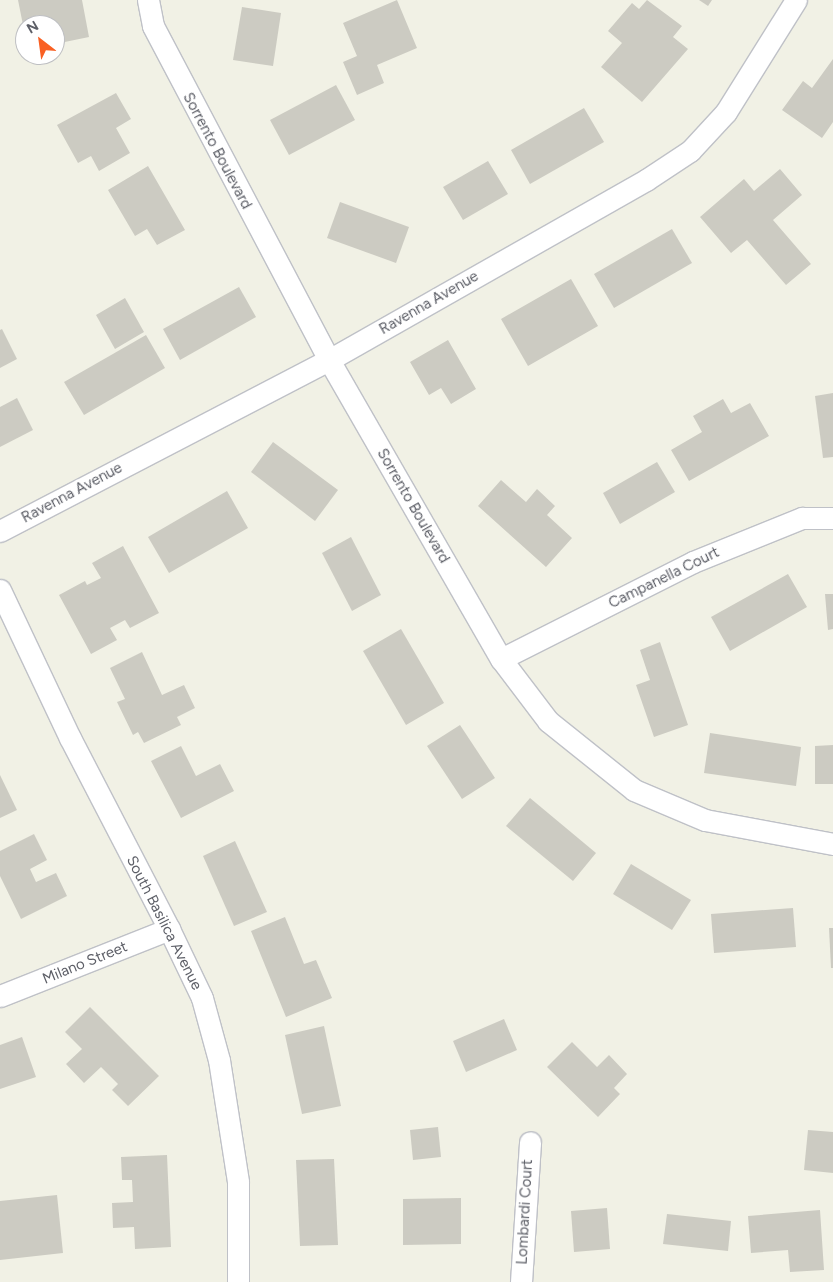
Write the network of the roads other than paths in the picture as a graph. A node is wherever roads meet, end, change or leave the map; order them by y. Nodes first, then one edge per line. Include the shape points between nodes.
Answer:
1 (148, 0) edge
2 (796, 0) edge
3 (329, 360) junction
4 (833, 518) edge
5 (0, 531) edge
6 (0, 590) edge
7 (501, 659) junction
8 (833, 844) edge
9 (169, 929) junction
10 (0, 996) edge
11 (530, 1142) dead end
12 (238, 1282) edge
13 (521, 1282) edge

1 - 3 street, Sorrento Boulevard via 153,26
2 - 3 street, Ravenna Avenue via 726,112 690,151 646,180
3 - 5 street, Ravenna Avenue
3 - 7 street, Sorrento Boulevard
4 - 7 street, Campanella Court via 802,518 693,562
6 - 9 street, South Basilica Avenue via 70,738
7 - 8 street, Sorrento Boulevard via 548,721 634,790 705,820
9 - 10 street, Milano Street
9 - 12 street, South Basilica Avenue via 202,998 219,1060 238,1182
11 - 13 street, Lombardi Court

